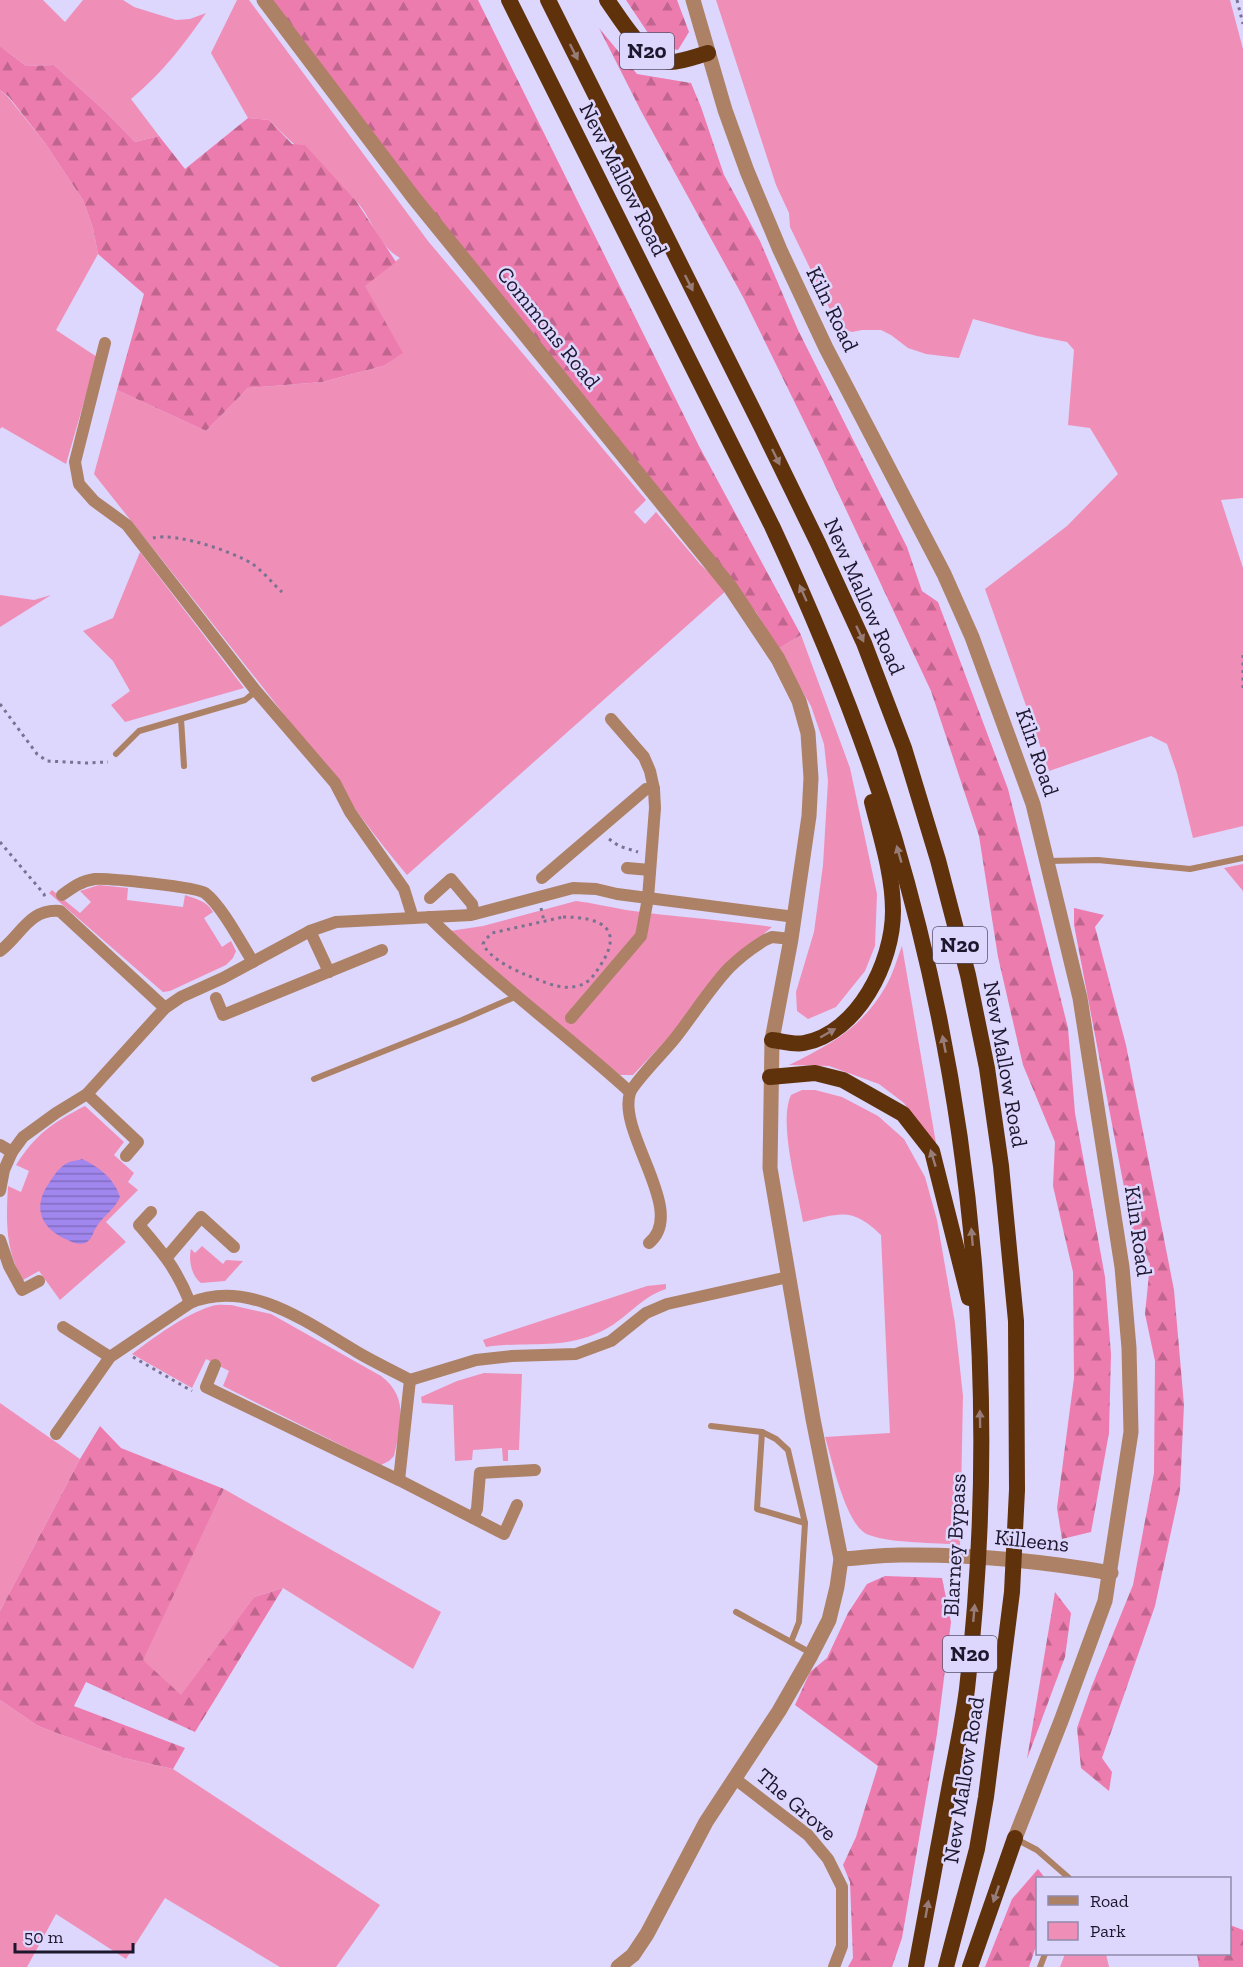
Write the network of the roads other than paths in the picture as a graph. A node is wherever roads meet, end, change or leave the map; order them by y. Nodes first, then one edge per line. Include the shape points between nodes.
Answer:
1 (264, 0) edge
2 (509, 0) edge
3 (548, 0) edge
4 (607, 0) edge
5 (693, 0) edge
6 (708, 53) junction
7 (105, 343) dead end
8 (256, 691) junction
9 (848, 701) junction
10 (182, 719) junction
11 (611, 719) dead end
12 (116, 754) road end
13 (184, 766) dead end
14 (654, 789) junction
15 (1243, 858) edge
16 (1047, 861) junction
17 (627, 868) dead end
18 (650, 870) junction
19 (542, 878) dead end
20 (62, 895) dead end
21 (430, 898) dead end
22 (648, 898) junction
23 (474, 914) junction
24 (429, 917) junction
25 (795, 917) junction
26 (413, 918) junction
27 (310, 931) junction
28 (791, 939) junction
29 (382, 950) dead end
30 (0, 951) edge
31 (253, 962) junction
32 (328, 972) junction
33 (518, 996) junction
34 (216, 998) dead end
35 (165, 1008) junction
36 (571, 1018) dead end
37 (772, 1040) junction
38 (770, 1077) junction
39 (314, 1079) dead end
40 (630, 1092) junction
41 (87, 1094) junction
42 (0, 1145) edge
43 (12, 1152) junction
44 (126, 1156) dead end
45 (0, 1191) edge
46 (151, 1212) dead end
47 (0, 1240) edge
48 (649, 1243) dead end
49 (234, 1246) dead end
50 (167, 1257) junction
51 (788, 1277) junction
52 (39, 1281) dead end
53 (190, 1303) junction
54 (63, 1327) dead end
55 (979, 1337) junction
56 (116, 1354) junction
57 (215, 1365) dead end
58 (410, 1380) junction
59 (711, 1426) dead end
60 (762, 1432) junction
61 (56, 1434) dead end
62 (536, 1470) dead end
63 (399, 1480) junction
64 (517, 1505) dead end
65 (473, 1518) junction
66 (806, 1523) junction
67 (841, 1559) junction
68 (1111, 1573) junction
69 (736, 1612) dead end
70 (791, 1642) junction
71 (812, 1653) junction
72 (734, 1778) junction
73 (1015, 1838) junction
74 (1067, 1877) edge
75 (618, 1967) edge
76 (834, 1967) edge
77 (916, 1967) edge
78 (946, 1967) edge
79 (970, 1967) edge

1 - 25 street, Commons Road via 414,198 730,587 778,659 802,709 811,778
9 -> 2 highway, New Mallow Road / N20 via 772,526
3 -> 78 highway, New Mallow Road / N20 via 762,428 864,643 904,748 968,975 992,1101 1016,1321 1017,1490 1012,1592 986,1797 977,1849
4 - 6 highway, N20 via 631,34 654,57 670,62
5 - 6 street, Kiln Road
6 - 16 street, Kiln Road via 747,171 780,250 972,637 1029,793
7 - 8 street via 75,462 79,484 94,501 128,525
8 - 10 lane via 245,700
8 - 26 street via 335,783 350,812 404,889
37 -> 9 highway, N20 via 803,1043 835,1029 866,996 884,962 891,937 893,911 887,862
55 -> 9 highway, New Mallow Road / N20 via 965,1177 932,987 893,834
10 - 12 lane via 139,731
10 - 13 lane
11 - 14 street via 644,758
14 - 18 street
14 - 19 street via 646,789
15 - 16 lane via 1190,869 1098,860
16 - 68 street, Kiln Road via 1080,998 1122,1267 1131,1432
17 - 18 street
18 - 22 street
20 - 31 street via 80,882 96,879 204,891
21 - 23 street via 451,879 472,904
22 - 23 street via 573,888
22 - 25 street
22 - 36 street via 641,936
23 - 24 street
24 - 26 street
24 - 33 street via 467,955
25 - 28 street, Commons Road
26 - 27 street via 336,922
27 - 31 street
27 - 32 street
28 - 37 street, Commons Road
28 - 40 street via 765,940 729,969
29 - 32 street
30 - 35 street via 35,916 48,910 60,911
31 - 35 street via 181,996
32 - 34 street via 223,1015
33 - 39 lane
33 - 40 street
35 - 41 street
37 - 38 street, Commons Road
38 - 51 street, Commons Road via 770,1168
55 -> 38 highway, N20 via 932,1151 903,1114 843,1080 815,1073
40 - 48 street via 628,1114 661,1211 658,1232
41 - 43 street via 23,1137
41 - 44 street via 138,1142
42 - 43 street
43 - 45 street
46 - 50 street via 139,1225
47 - 52 street via 22,1290
49 - 50 street via 201,1217
50 - 53 street via 182,1280
51 - 58 street via 667,1304 646,1313 611,1341 576,1354 476,1360
51 - 67 street, Commons Road
53 - 56 street
53 - 58 street via 203,1297 236,1295 268,1303
54 - 56 street
77 -> 55 highway, Blarney Bypass / N20 via 967,1692 980,1513
56 - 61 street
57 - 63 street via 206,1387
58 - 63 street
59 - 60 lane
60 - 66 lane via 789,1450
60 - 66 lane via 757,1509
62 - 65 street via 480,1473
63 - 65 street
64 - 65 street via 504,1534
66 - 70 lane via 799,1622
67 - 68 street, Killeens via 899,1555 987,1558
67 - 71 street, Commons Road via 829,1620
68 - 73 street, Kiln Road via 1105,1601
69 - 70 lane
70 - 71 lane
71 - 72 street, Commons Road
72 - 75 street, Commons Road via 706,1822 647,1934 633,1955
72 - 76 street, The Grove via 807,1836 828,1858 842,1887 842,1946
73 - 74 lane via 1037,1850
73 -> 79 highway

